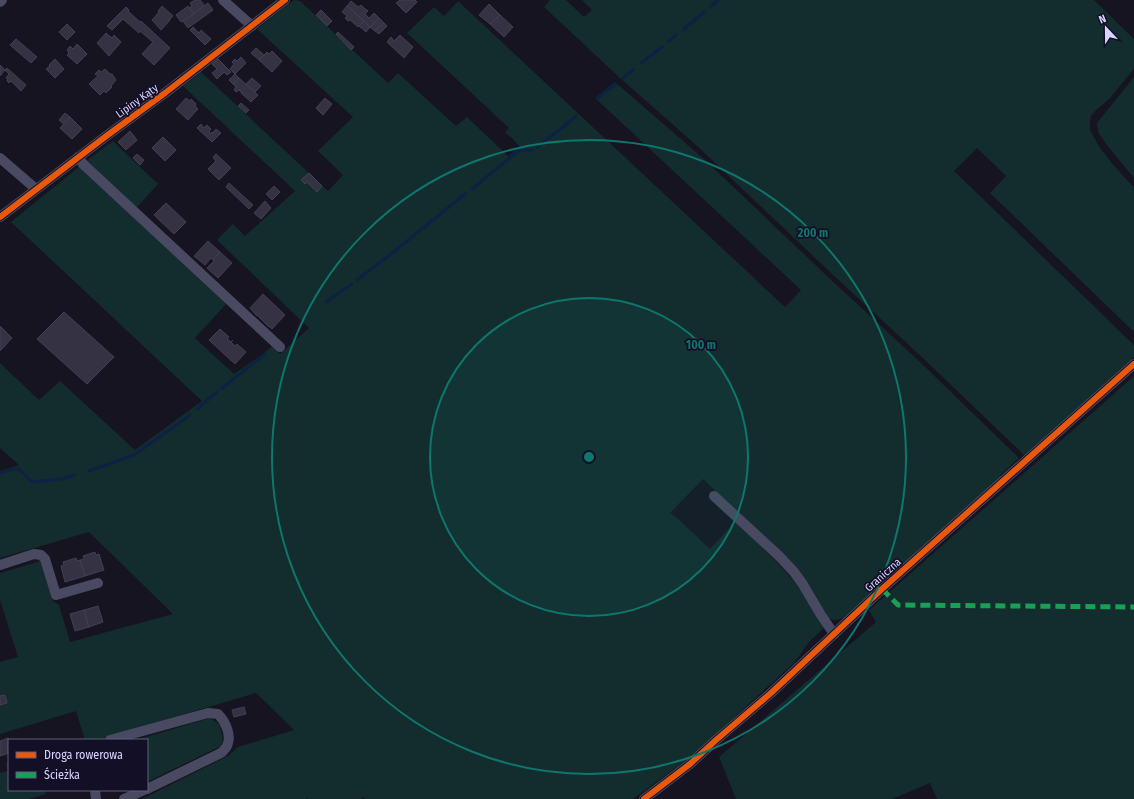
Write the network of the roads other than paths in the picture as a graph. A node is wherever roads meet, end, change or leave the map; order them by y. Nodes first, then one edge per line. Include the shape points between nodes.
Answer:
1 (2, 0) edge
2 (223, 0) edge
3 (285, 0) edge
4 (0, 2) edge
5 (252, 26) junction
6 (78, 157) junction
7 (0, 158) edge
8 (36, 189) junction
9 (0, 217) edge
10 (280, 347) dead end
11 (1134, 364) edge
12 (714, 496) dead end
13 (0, 565) edge
14 (98, 583) dead end
15 (834, 634) junction
16 (114, 739) edge
17 (148, 789) edge
18 (142, 791) edge
19 (124, 799) edge
20 (644, 799) edge

1 - 4 street
2 - 5 street
3 - 5 street, Lipiny Kąty
5 - 6 street, Lipiny Kąty
6 - 8 street, Lipiny Kąty
6 - 10 street
7 - 8 street
8 - 9 street, Lipiny Kąty
11 - 15 street, Graniczna
12 - 15 street via 794,572
13 - 14 street via 34,554 41,555 45,558 56,595
15 - 20 street, Graniczna via 690,764
16 - 17 street via 208,713 218,714 225,722 229,741 221,753
18 - 19 street

